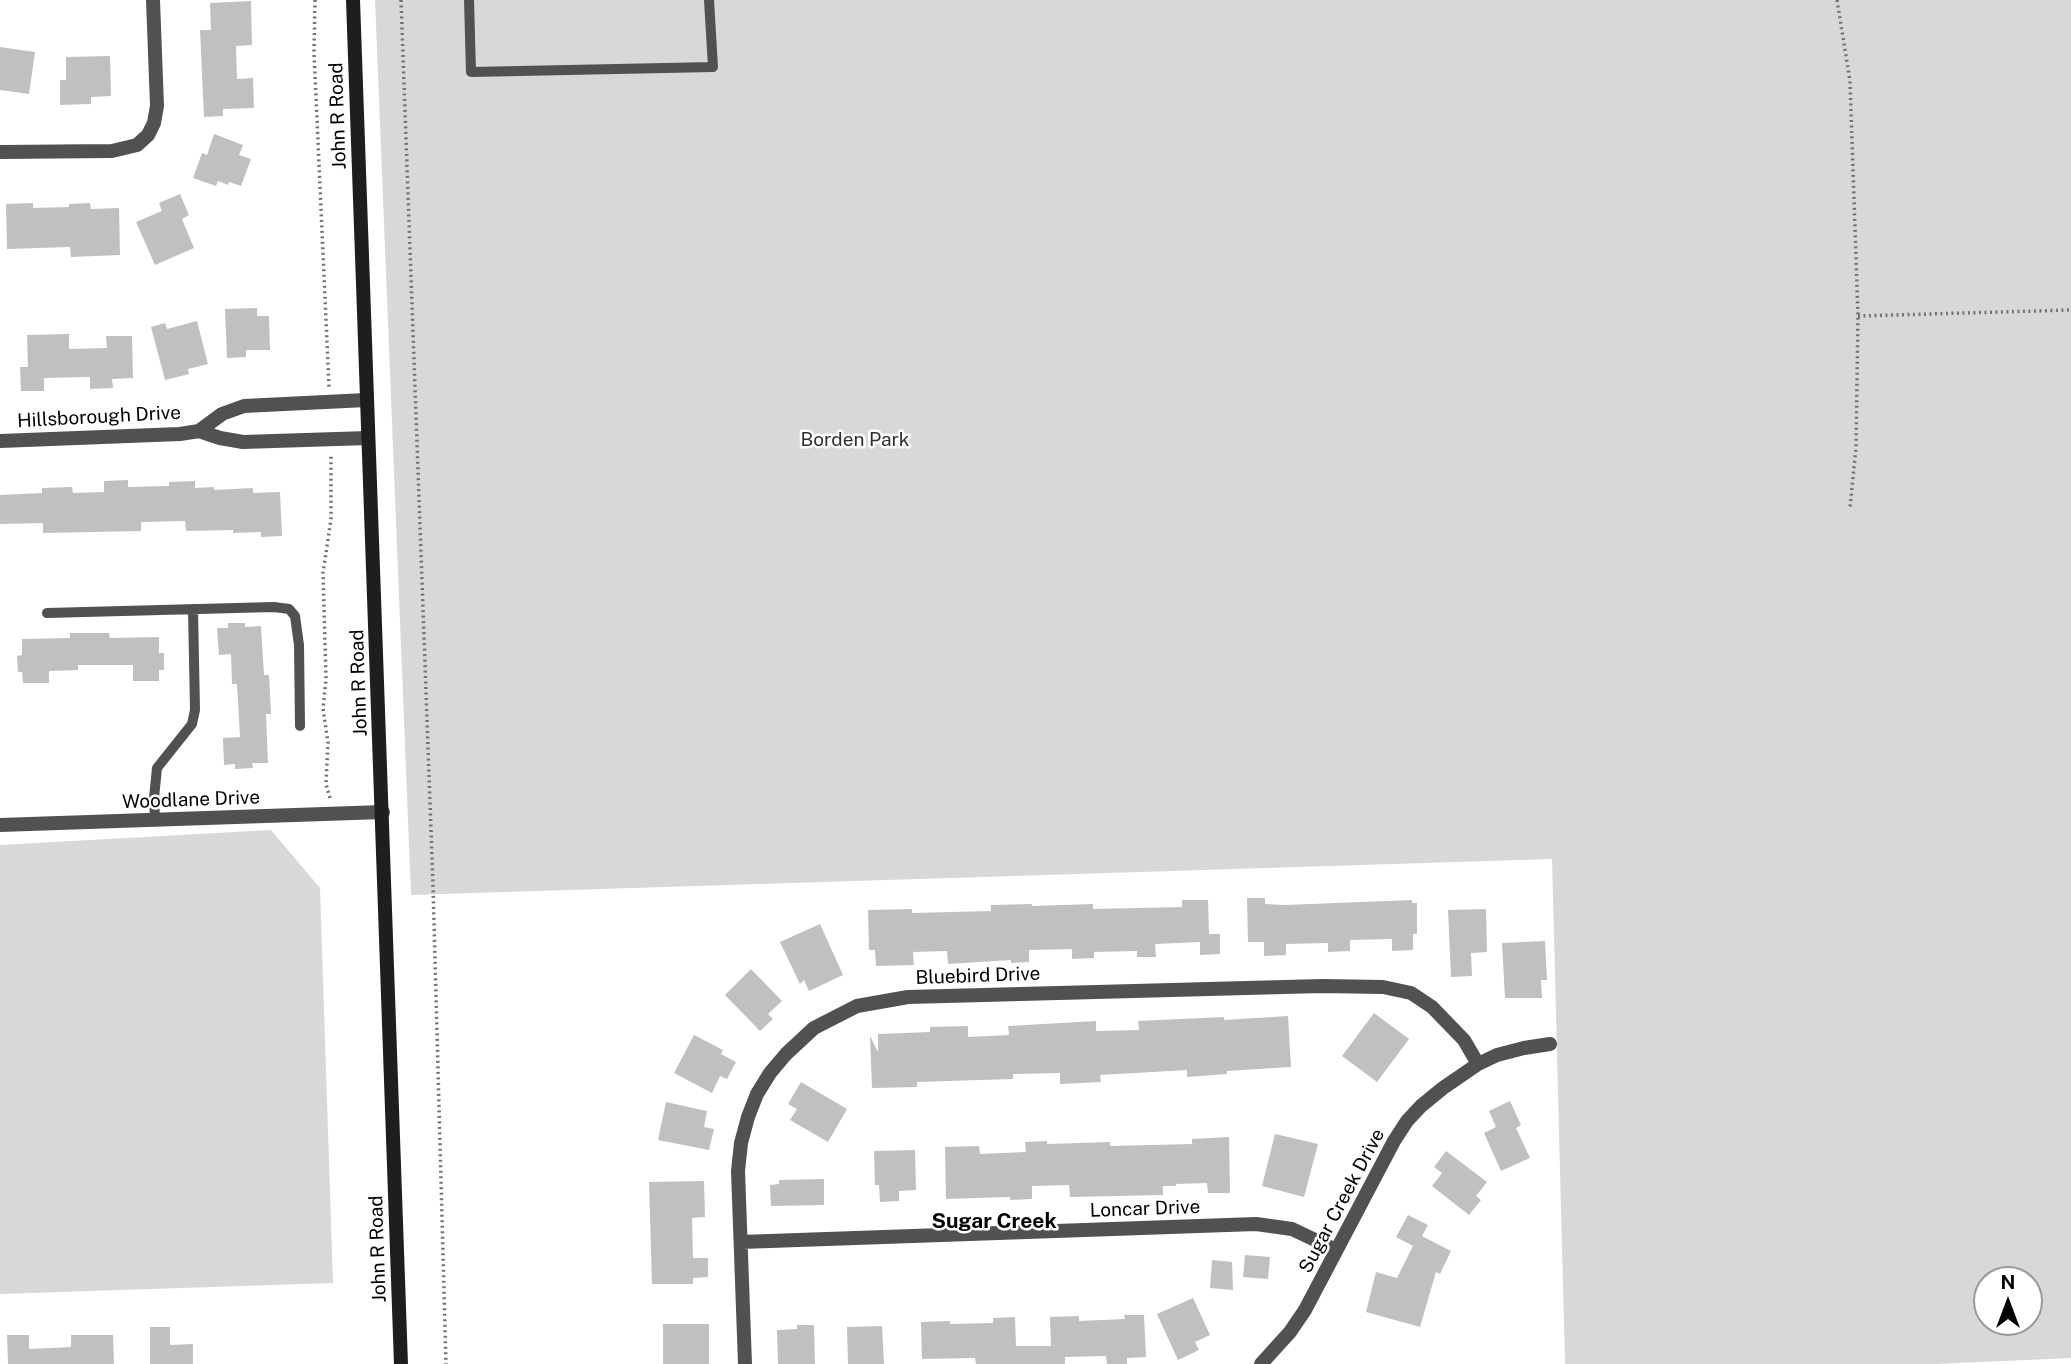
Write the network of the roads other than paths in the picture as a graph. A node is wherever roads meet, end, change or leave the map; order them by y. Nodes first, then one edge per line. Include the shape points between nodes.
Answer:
1 (153, 0) edge
2 (353, 0) edge
3 (469, 0) edge
4 (709, 0) edge
5 (0, 152) edge
6 (366, 400) junction
7 (199, 431) junction
8 (368, 438) junction
9 (0, 441) edge
10 (193, 609) junction
11 (47, 613) dead end
12 (300, 726) dead end
13 (383, 812) junction
14 (155, 820) junction
15 (0, 825) edge
16 (1550, 1044) dead end
17 (1478, 1064) junction
18 (741, 1242) junction
19 (1336, 1250) junction
20 (401, 1364) edge
21 (745, 1364) edge
22 (1261, 1364) edge

1 - 5 street via 157,106 148,135 137,145 112,151
2 - 6 main road, John R Road
3 - 4 lane via 471,72 712,67
6 - 7 street, Hillsborough Drive via 244,405
6 - 8 main road, John R Road
7 - 8 street, Hillsborough Drive via 243,442
7 - 9 street, Hillsborough Drive
8 - 13 main road, John R Road
10 - 11 lane
10 - 12 lane via 289,609 299,636
10 - 14 lane via 195,710 192,724 157,768
13 - 14 street, Woodlane Drive
13 - 20 main road, John R Road
14 - 15 street, Woodlane Drive
16 - 17 street, Sugar Creek Drive via 1497,1055
17 - 18 street, Bluebird Drive via 1464,1040 1432,1007 1411,993 1383,987 908,997 870,1003 814,1028 786,1054 757,1094 741,1143
17 - 19 street, Sugar Creek Drive via 1407,1121
18 - 19 street, Loncar Drive via 1256,1224 1292,1228
18 - 21 street, Bluebird Drive
19 - 22 street, Sugar Creek Drive via 1305,1310

